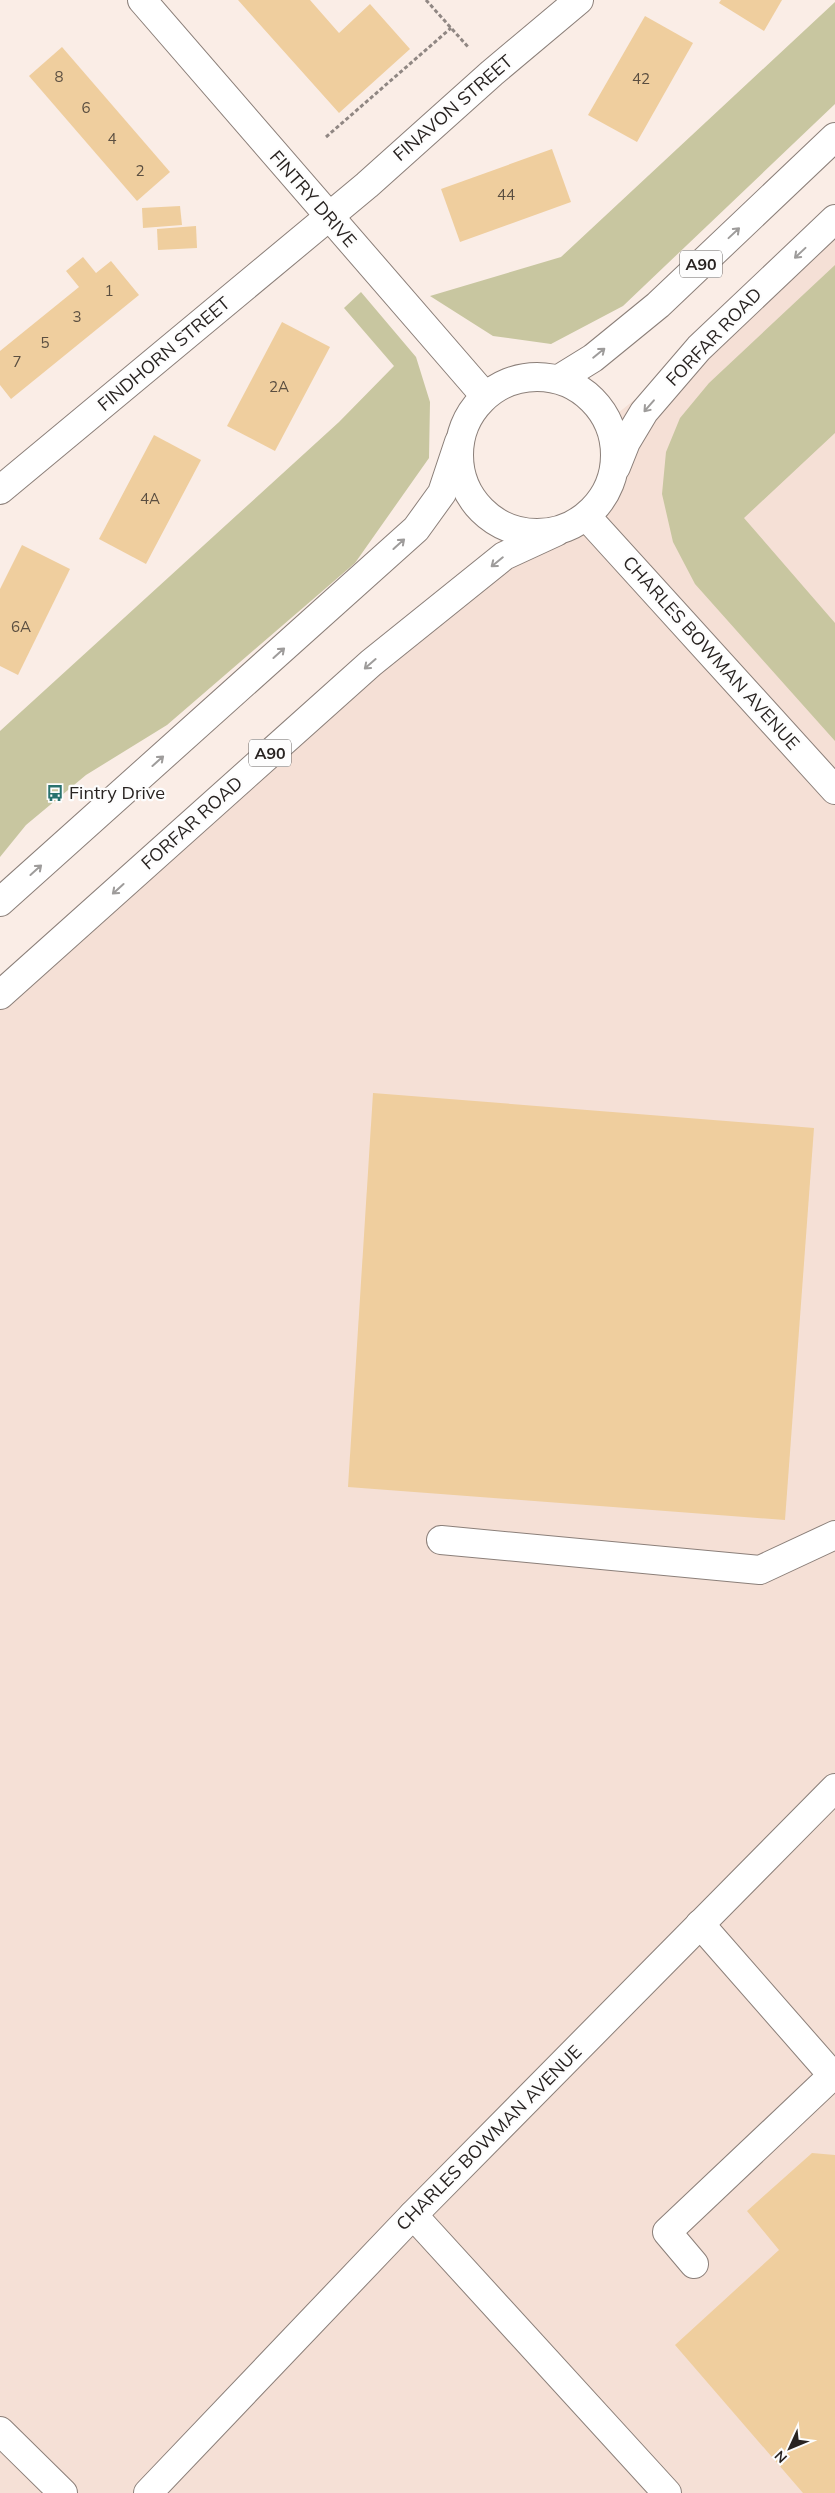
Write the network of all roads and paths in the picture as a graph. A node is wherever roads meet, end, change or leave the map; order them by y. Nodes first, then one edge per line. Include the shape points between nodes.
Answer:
1 (142, 0) edge
2 (426, 0) edge
3 (579, 0) edge
4 (451, 28) junction
5 (492, 73) junction
6 (326, 137) dead end
7 (835, 137) edge
8 (328, 217) junction
9 (835, 219) edge
10 (558, 379) junction
11 (485, 396) junction
12 (459, 442) junction
13 (615, 471) junction
14 (0, 490) edge
15 (587, 517) junction
16 (556, 532) junction
17 (835, 790) edge
18 (0, 902) edge
19 (0, 995) edge
20 (835, 1535) edge
21 (441, 1540) dead end
22 (835, 1788) edge
23 (700, 1924) junction
24 (834, 2076) edge
25 (412, 2215) junction
26 (694, 2264) dead end
27 (0, 2431) edge
28 (63, 2493) edge
29 (148, 2493) edge
30 (667, 2493) edge

1 - 8 main road, FINTRY DRIVE
2 - 4 path
3 - 5 main road, FINAVON STREET
4 - 5 path
4 - 6 path
5 - 8 main road, FINAVON STREET
10 -> 7 main road, A90 via 593,358 658,305
8 - 11 main road, FINTRY DRIVE
8 - 14 main road, FINDHORN STREET
9 -> 13 main road, FORFAR ROAD / A90 via 699,348 644,412 626,442
10 - 11 main road via 526,377 508,382
10 - 13 main road via 579,388 596,403 608,420 616,446
11 - 12 main road via 468,418
12 - 16 main road via 464,486 475,505 492,520 511,530 533,534
18 -> 12 main road via 416,529 442,493
13 - 15 main road, A90 via 605,496
15 - 16 main road, A90
15 - 17 main road, CHARLES BOWMAN AVENUE
16 -> 19 main road, FORFAR ROAD / A90 via 504,556 371,663
20 - 21 main road via 760,1570
22 - 23 main road, CHARLES BOWMAN AVENUE
23 - 24 main road
23 - 25 main road, CHARLES BOWMAN AVENUE
24 - 26 main road via 667,2232
25 - 29 main road, CHARLES BOWMAN AVENUE
25 - 30 main road
27 - 28 main road

